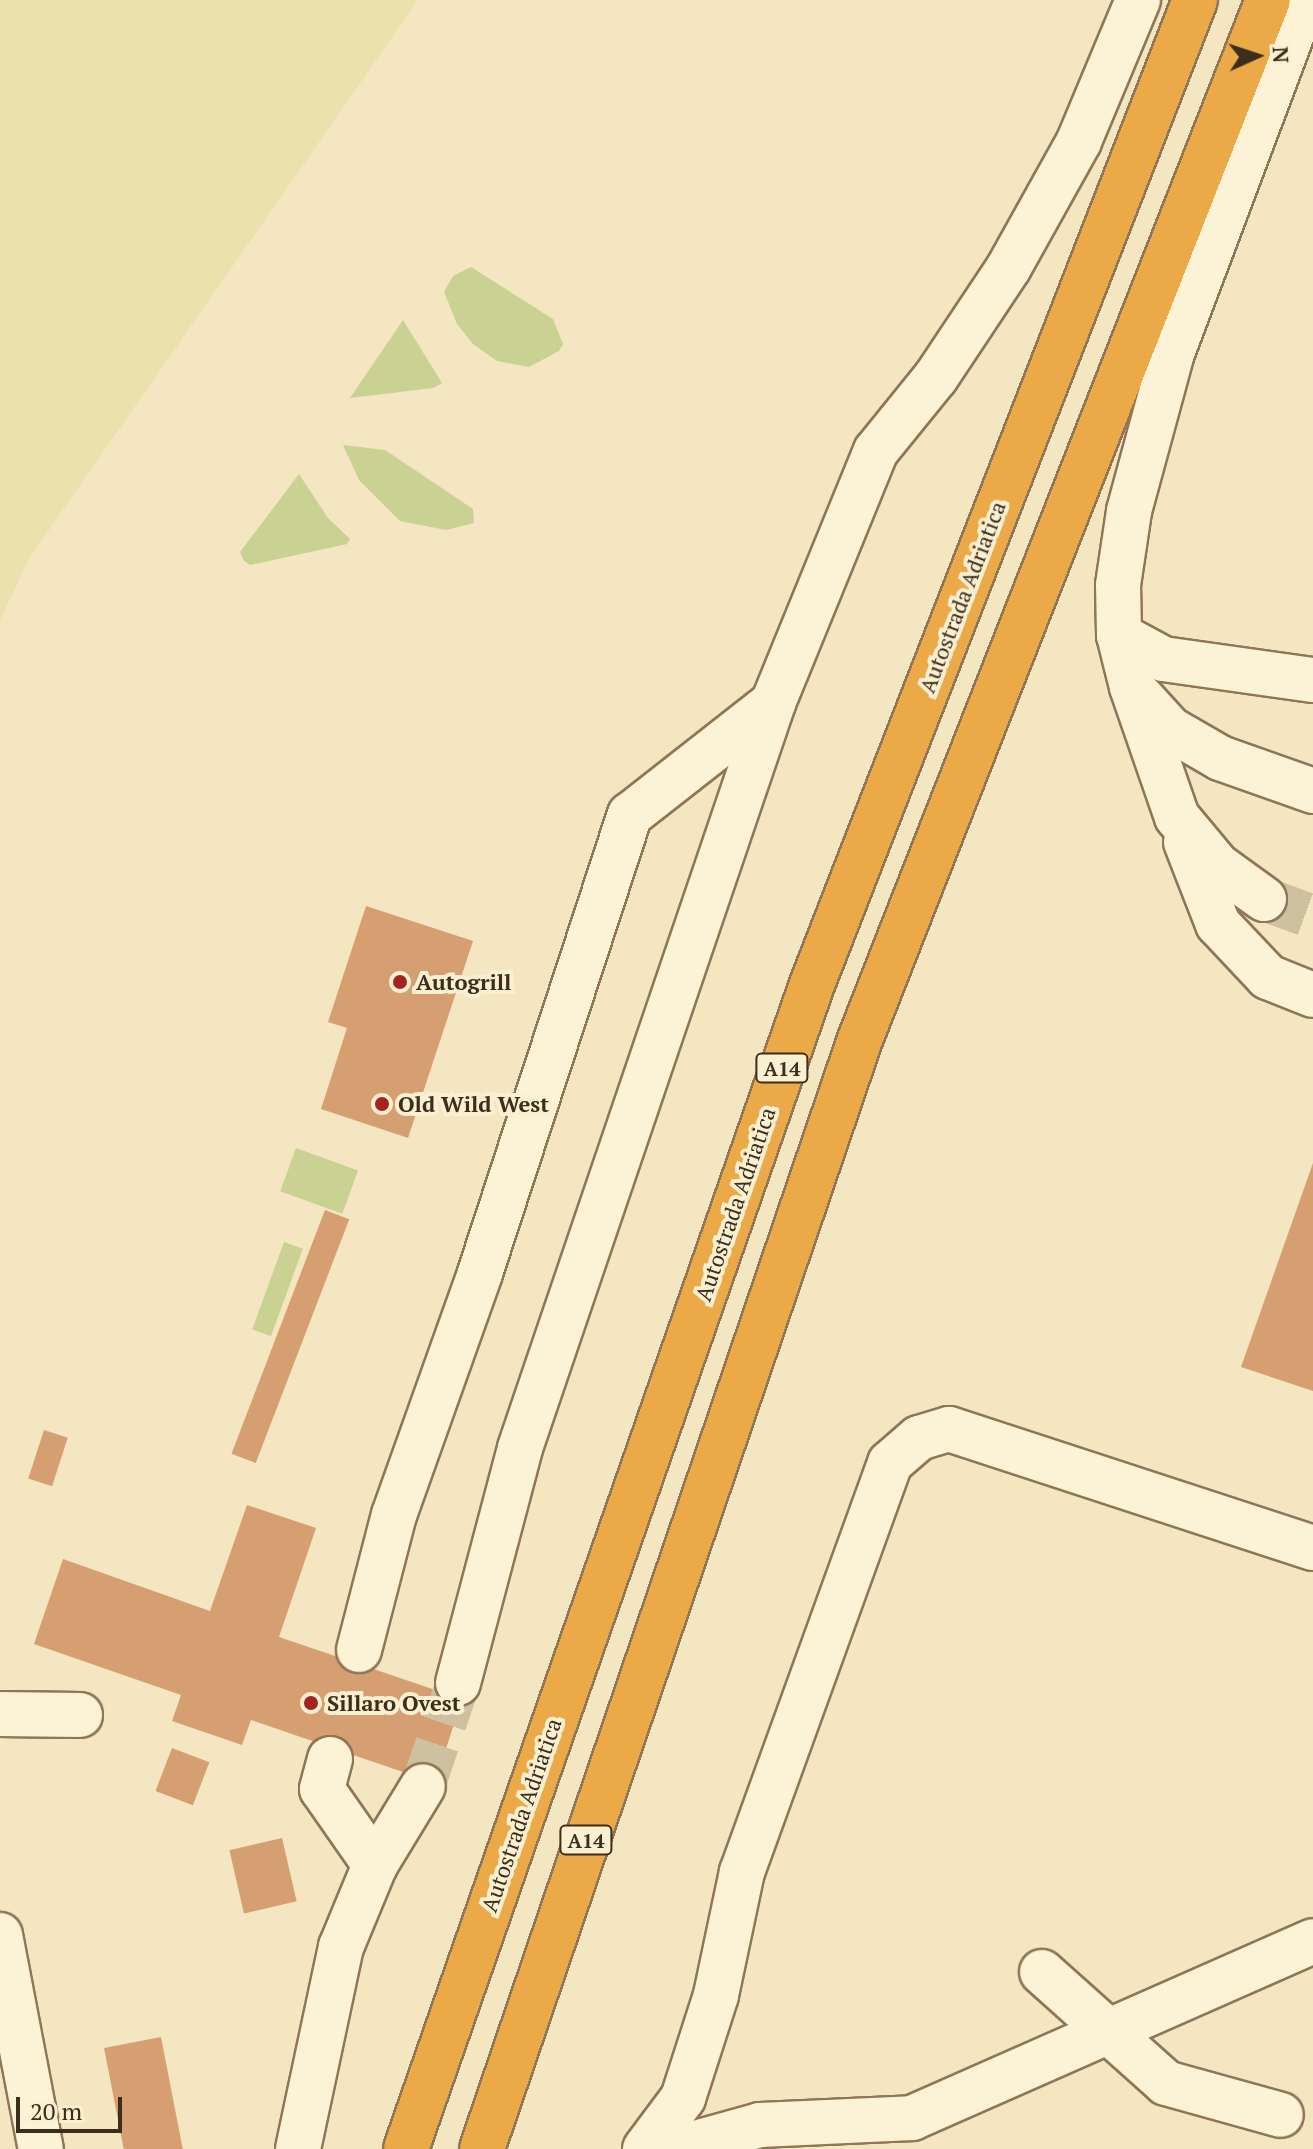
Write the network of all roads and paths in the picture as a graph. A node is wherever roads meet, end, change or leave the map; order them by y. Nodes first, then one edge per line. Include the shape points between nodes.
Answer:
1 (1138, 0) edge
2 (1195, 0) edge
3 (1268, 0) edge
4 (1305, 0) edge
5 (1119, 635) junction
6 (1313, 680) edge
7 (1132, 687) junction
8 (773, 703) junction
9 (1313, 791) edge
10 (1177, 817) junction
11 (1264, 899) tunnel mouth
12 (1313, 995) edge
13 (1313, 1548) edge
14 (359, 1650) dead end
15 (458, 1683) tunnel mouth
16 (0, 1714) edge
17 (80, 1715) dead end
18 (330, 1759) dead end
19 (423, 1786) tunnel mouth
20 (375, 1865) junction
21 (0, 1935) edge
22 (1313, 1941) edge
23 (1042, 1972) dead end
24 (1110, 2030) junction
25 (1281, 2115) dead end
26 (41, 2149) edge
27 (298, 2149) edge
28 (406, 2149) edge
29 (482, 2149) edge
30 (645, 2149) edge
31 (674, 2149) edge

1 - 8 lane via 1079,141 1009,267 936,377 876,451
2 - 28 highway, Autostrada Adriatica / A14 via 811,987
3 - 29 highway, A14 via 859,1042
4 - 5 lane via 1172,353 1121,547
5 - 6 lane via 1163,659
5 - 7 lane
7 - 9 lane via 1170,729 1220,758
7 - 10 lane
8 - 14 lane via 630,815 480,1273 394,1515
8 - 15 lane via 520,1448
10 - 11 lane via 1218,866
10 - 12 lane via 1218,924 1268,977
13 - 30 lane via 949,1429 919,1438 890,1463 742,1872 716,1995 683,2098
16 - 17 lane
18 - 20 lane via 322,1789
19 - 20 lane
20 - 27 lane via 341,1947
21 - 26 lane
22 - 24 lane
23 - 24 lane
24 - 25 lane via 1166,2083
24 - 31 lane via 912,2118 760,2125

